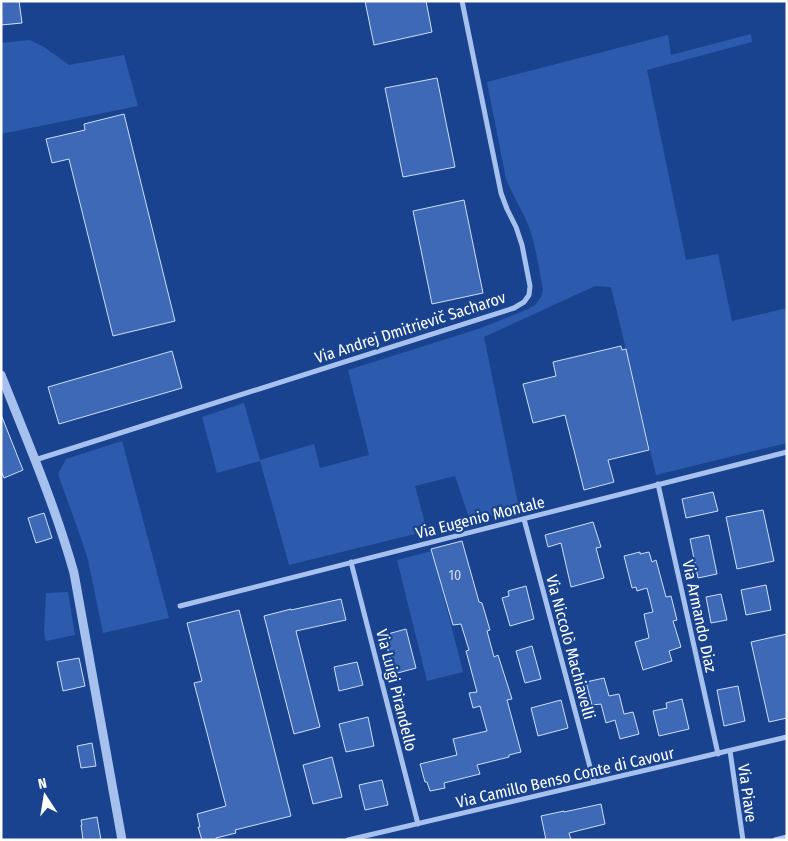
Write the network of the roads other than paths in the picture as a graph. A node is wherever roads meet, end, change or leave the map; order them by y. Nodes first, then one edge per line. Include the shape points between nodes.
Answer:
1 (462, 1) edge
2 (1, 374) edge
3 (787, 452) edge
4 (35, 460) junction
5 (658, 484) junction
6 (524, 518) junction
7 (351, 562) junction
8 (180, 606) dead end
9 (787, 738) edge
10 (730, 751) junction
11 (718, 754) junction
12 (594, 782) junction
13 (418, 824) junction
14 (787, 837) edge
15 (122, 840) edge
16 (348, 840) edge
17 (743, 840) edge
18 (775, 840) edge

1 - 4 street, Via Andrej Dmitrievič Sacharov via 502,193 522,245 530,286 524,302 514,308
2 - 4 street
3 - 5 street, Via Eugenio Montale
4 - 15 street via 74,573
5 - 6 street, Via Eugenio Montale
5 - 11 street, Via Armando Diaz
6 - 7 street, Via Eugenio Montale
6 - 12 street, Via Niccolò Machiavelli
7 - 8 street, Via Eugenio Montale
7 - 13 street, Via Luigi Pirandello
9 - 10 street, Via Camillo Benso Conte di Cavour
10 - 11 street, Via Camillo Benso Conte di Cavour
10 - 17 street, Via Piave
11 - 12 street, Via Camillo Benso Conte di Cavour
12 - 13 street, Via Camillo Benso Conte di Cavour
13 - 16 street, Via Camillo Benso Conte di Cavour
14 - 18 street

